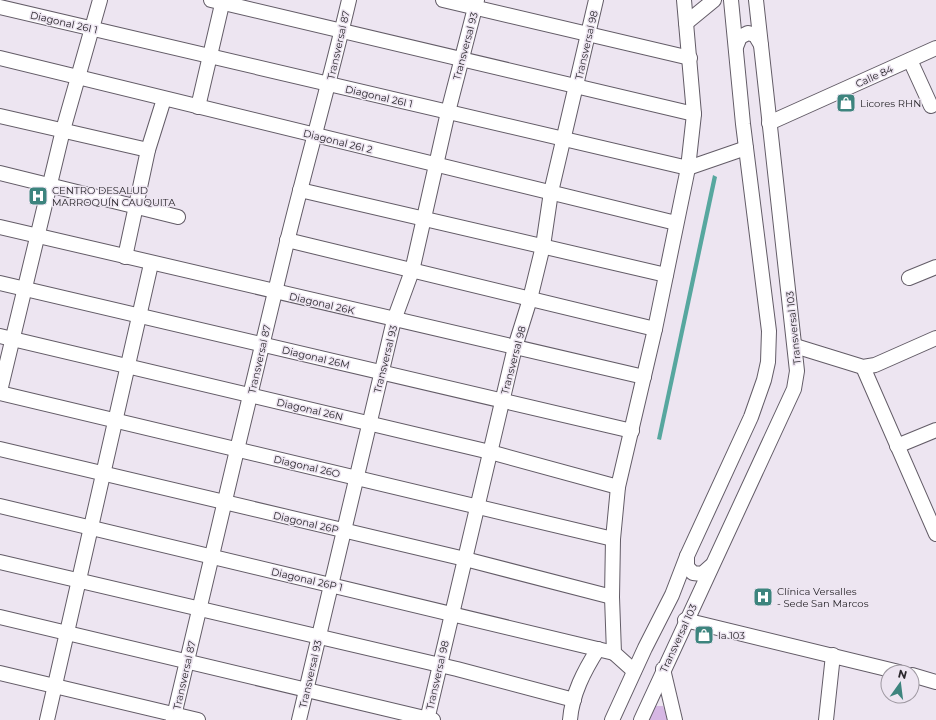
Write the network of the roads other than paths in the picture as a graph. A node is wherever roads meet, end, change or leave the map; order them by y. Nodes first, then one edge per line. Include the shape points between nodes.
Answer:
1 (100, 0) edge
2 (348, 0) edge
3 (443, 0) edge
4 (596, 0) edge
5 (684, 0) edge
6 (714, 0) edge
7 (731, 0) edge
8 (219, 1) edge
9 (758, 1) edge
10 (476, 4) edge
11 (0, 7) edge
12 (686, 23) junction
13 (92, 28) junction
14 (341, 32) junction
15 (588, 34) junction
16 (761, 45) junction
17 (736, 47) junction
18 (936, 48) edge
19 (210, 56) junction
20 (0, 58) edge
21 (690, 58) junction
22 (461, 60) junction
23 (910, 60) junction
24 (79, 78) junction
25 (329, 85) junction
26 (576, 86) junction
27 (164, 99) junction
28 (931, 106) dead end
29 (198, 107) junction
30 (448, 112) junction
31 (694, 114) junction
32 (0, 116) edge
33 (769, 123) junction
34 (63, 130) junction
35 (316, 136) junction
36 (564, 139) junction
37 (746, 148) junction
38 (148, 150) junction
39 (436, 165) junction
40 (688, 168) junction
41 (0, 173) edge
42 (49, 185) junction
43 (300, 190) junction
44 (551, 192) junction
45 (136, 206) junction
46 (178, 216) dead end
47 (424, 220) junction
48 (676, 223) junction
49 (0, 227) edge
50 (38, 236) junction
51 (287, 240) junction
52 (543, 246) junction
53 (124, 257) junction
54 (151, 264) junction
55 (936, 267) edge
56 (412, 271) junction
57 (666, 275) junction
58 (909, 278) dead end
59 (0, 283) edge
60 (26, 289) junction
61 (275, 292) junction
62 (530, 298) junction
63 (139, 316) junction
64 (394, 320) junction
65 (655, 329) junction
66 (7, 338) edge
67 (936, 338) edge
68 (262, 345) junction
69 (796, 346) junction
70 (515, 347) junction
71 (128, 366) junction
72 (863, 367) junction
73 (381, 372) junction
74 (644, 377) junction
75 (0, 392) edge
76 (250, 395) junction
77 (502, 401) junction
78 (116, 420) junction
79 (369, 423) junction
80 (936, 430) edge
81 (632, 431) junction
82 (898, 446) junction
83 (0, 449) edge
84 (237, 449) junction
85 (490, 452) junction
86 (103, 474) junction
87 (356, 478) junction
88 (618, 487) junction
89 (225, 502) junction
90 (0, 506) edge
91 (477, 507) junction
92 (91, 528) junction
93 (344, 530) junction
94 (936, 534) edge
95 (614, 539) junction
96 (687, 556) junction
97 (212, 557) junction
98 (465, 559) junction
99 (0, 562) edge
100 (711, 566) junction
101 (79, 580) junction
102 (331, 585) junction
103 (672, 595) junction
104 (612, 597) junction
105 (695, 600) junction
106 (200, 609) junction
107 (452, 614) junction
108 (0, 618) edge
109 (686, 620) junction
110 (67, 633) junction
111 (318, 637) junction
112 (598, 649) junction
113 (614, 653) junction
114 (832, 655) junction
115 (187, 662) junction
116 (440, 665) junction
117 (880, 667) edge
118 (663, 669) junction
119 (634, 671) junction
120 (0, 673) edge
121 (920, 677) edge
122 (936, 682) edge
123 (55, 686) junction
124 (306, 690) junction
125 (574, 700) junction
126 (647, 704) junction
127 (673, 706) junction
128 (174, 717) edge
129 (47, 720) edge
130 (198, 720) edge
131 (299, 720) edge
132 (429, 720) edge
133 (570, 720) edge
134 (612, 720) edge
135 (641, 720) edge
136 (676, 720) edge
137 (826, 720) edge

1 - 13 street
2 - 14 street, Transversal 87
3 - 10 street
4 - 15 street, Transversal 98
5 - 12 street
6 - 12 street
7 - 17 street
8 - 14 street
8 - 19 street
9 - 16 street, Transversal 103
10 - 15 street
10 - 22 street, Transversal 93
11 - 13 street, Diagonal 26I 1
12 - 21 street
13 - 19 street, Diagonal 26I 1
13 - 24 street
14 - 22 street
14 - 25 street, Transversal 87
15 - 21 street
15 - 26 street, Transversal 98
16 - 17 street via 755,35 748,33 740,37
16 - 33 street, Transversal 103
17 - 37 street
18 - 23 street, Calle 84
19 - 25 street, Diagonal 26I 1
19 - 29 street
20 - 24 street, Diagonal 26I 2
21 - 31 street
22 - 26 street
22 - 30 street, Transversal 93
23 - 28 street
23 - 33 street, Calle 84
24 - 27 street, Diagonal 26I 2
24 - 34 street
25 - 30 street, Diagonal 26I 1
25 - 35 street, Transversal 87
26 - 31 street
26 - 36 street, Transversal 98
27 - 29 street, Diagonal 26I 2
27 - 38 street
29 - 35 street, Diagonal 26I 2
30 - 36 street, Diagonal 26I 1
30 - 39 street, Transversal 93
31 - 40 street
32 - 34 street
33 - 69 street, Transversal 103
34 - 38 street
34 - 42 street
35 - 39 street, Diagonal 26I 2
35 - 43 street, Transversal 87
36 - 40 street, Diagonal 26I 1
36 - 44 street, Transversal 98
37 - 40 street
37 - 96 street via 769,332 768,362 751,417
38 - 45 street
39 - 44 street, Diagonal 26I 2
39 - 47 street, Transversal 93
40 - 48 street
41 - 42 street
42 - 45 street
42 - 50 street
43 - 47 street
43 - 51 street, Transversal 87
44 - 48 street, Diagonal 26I 2
44 - 52 street, Transversal 98
45 - 46 street
45 - 53 street
47 - 52 street
47 - 56 street, Transversal 93
48 - 57 street
49 - 50 street, Diagonal 26K
50 - 53 street, Diagonal 26K
50 - 60 street
51 - 56 street
51 - 61 street, Transversal 87
52 - 57 street
52 - 62 street, Transversal 98
53 - 54 street, Diagonal 26K
54 - 61 street, Diagonal 26K
54 - 63 street
55 - 58 street
56 - 62 street
56 - 64 street, Transversal 93
57 - 65 street
59 - 60 street, Diagonal 26M
60 - 63 street, Diagonal 26M
60 - 66 street
61 - 64 street, Diagonal 26K
61 - 68 street, Transversal 87
62 - 65 street
62 - 70 street, Transversal 98
63 - 68 street, Diagonal 26M
63 - 71 street
64 - 70 street, Diagonal 26K
64 - 73 street, Transversal 93
65 - 74 street
66 - 71 street, Diagonal 26N
66 - 75 street
67 - 72 street via 875,365
68 - 73 street, Diagonal 26M
68 - 76 street, Transversal 87
69 - 72 street
69 - 100 street, Transversal 103 via 797,371 794,389
70 - 74 street, Diagonal 26K
70 - 77 street, Transversal 98
71 - 76 street, Diagonal 26N
71 - 78 street
72 - 82 street
73 - 77 street, Diagonal 26M
73 - 79 street, Transversal 93
74 - 81 street
75 - 78 street, Diagonal 26O
76 - 79 street, Diagonal 26N
76 - 84 street, Transversal 87
77 - 81 street, Diagonal 26M
77 - 85 street, Transversal 98
78 - 84 street, Diagonal 26O
78 - 86 street
79 - 85 street, Diagonal 26N
79 - 87 street, Transversal 93
80 - 82 street
81 - 88 street
82 - 94 street
83 - 86 street, Diagonal 26P
84 - 87 street, Diagonal 26O
84 - 89 street, Transversal 87
85 - 88 street, Diagonal 26N
85 - 91 street, Transversal 98
86 - 89 street, Diagonal 26P
86 - 92 street
87 - 91 street, Diagonal 26O
87 - 93 street, Transversal 93
88 - 95 street
89 - 93 street, Diagonal 26P
89 - 97 street, Transversal 87
90 - 92 street, Diagonal 26P 1
91 - 95 street, Diagonal 26O
91 - 98 street, Transversal 98
92 - 97 street, Diagonal 26P 1
92 - 101 street
93 - 98 street, Diagonal 26P
93 - 102 street, Transversal 93
95 - 104 street
96 - 100 street via 688,567 693,573 702,574
96 - 103 street
97 - 102 street, Diagonal 26P 1
97 - 106 street, Transversal 87
98 - 104 street, Diagonal 26P
98 - 107 street, Transversal 98
99 - 101 street
100 - 105 street, Transversal 103
101 - 106 street
101 - 110 street
102 - 107 street, Diagonal 26P 1
102 - 111 street, Transversal 93
103 - 105 street via 679,589 687,589
103 - 119 street
104 - 113 street
105 - 109 street, Transversal 103
106 - 111 street
106 - 115 street, Transversal 87
107 - 112 street, Diagonal 26P 1
107 - 116 street, Transversal 98
108 - 110 street
109 - 114 street
109 - 118 street, Transversal 103
110 - 115 street
110 - 123 street
111 - 116 street
111 - 124 street, Transversal 93
112 - 113 street, Diagonal 26P 1
112 - 125 street via 583,673
113 - 119 street
114 - 117 street
114 - 137 street
115 - 124 street
115 - 128 street, Transversal 87
116 - 125 street
116 - 132 street, Transversal 98
118 - 126 street, Transversal 103
118 - 127 street
119 - 134 street
120 - 123 street
121 - 122 street
123 - 128 street
123 - 129 street
124 - 131 street, Transversal 93
124 - 132 street
125 - 133 street
126 - 127 street via 658,701
126 - 135 street, Transversal 103
127 - 136 street
128 - 130 street

